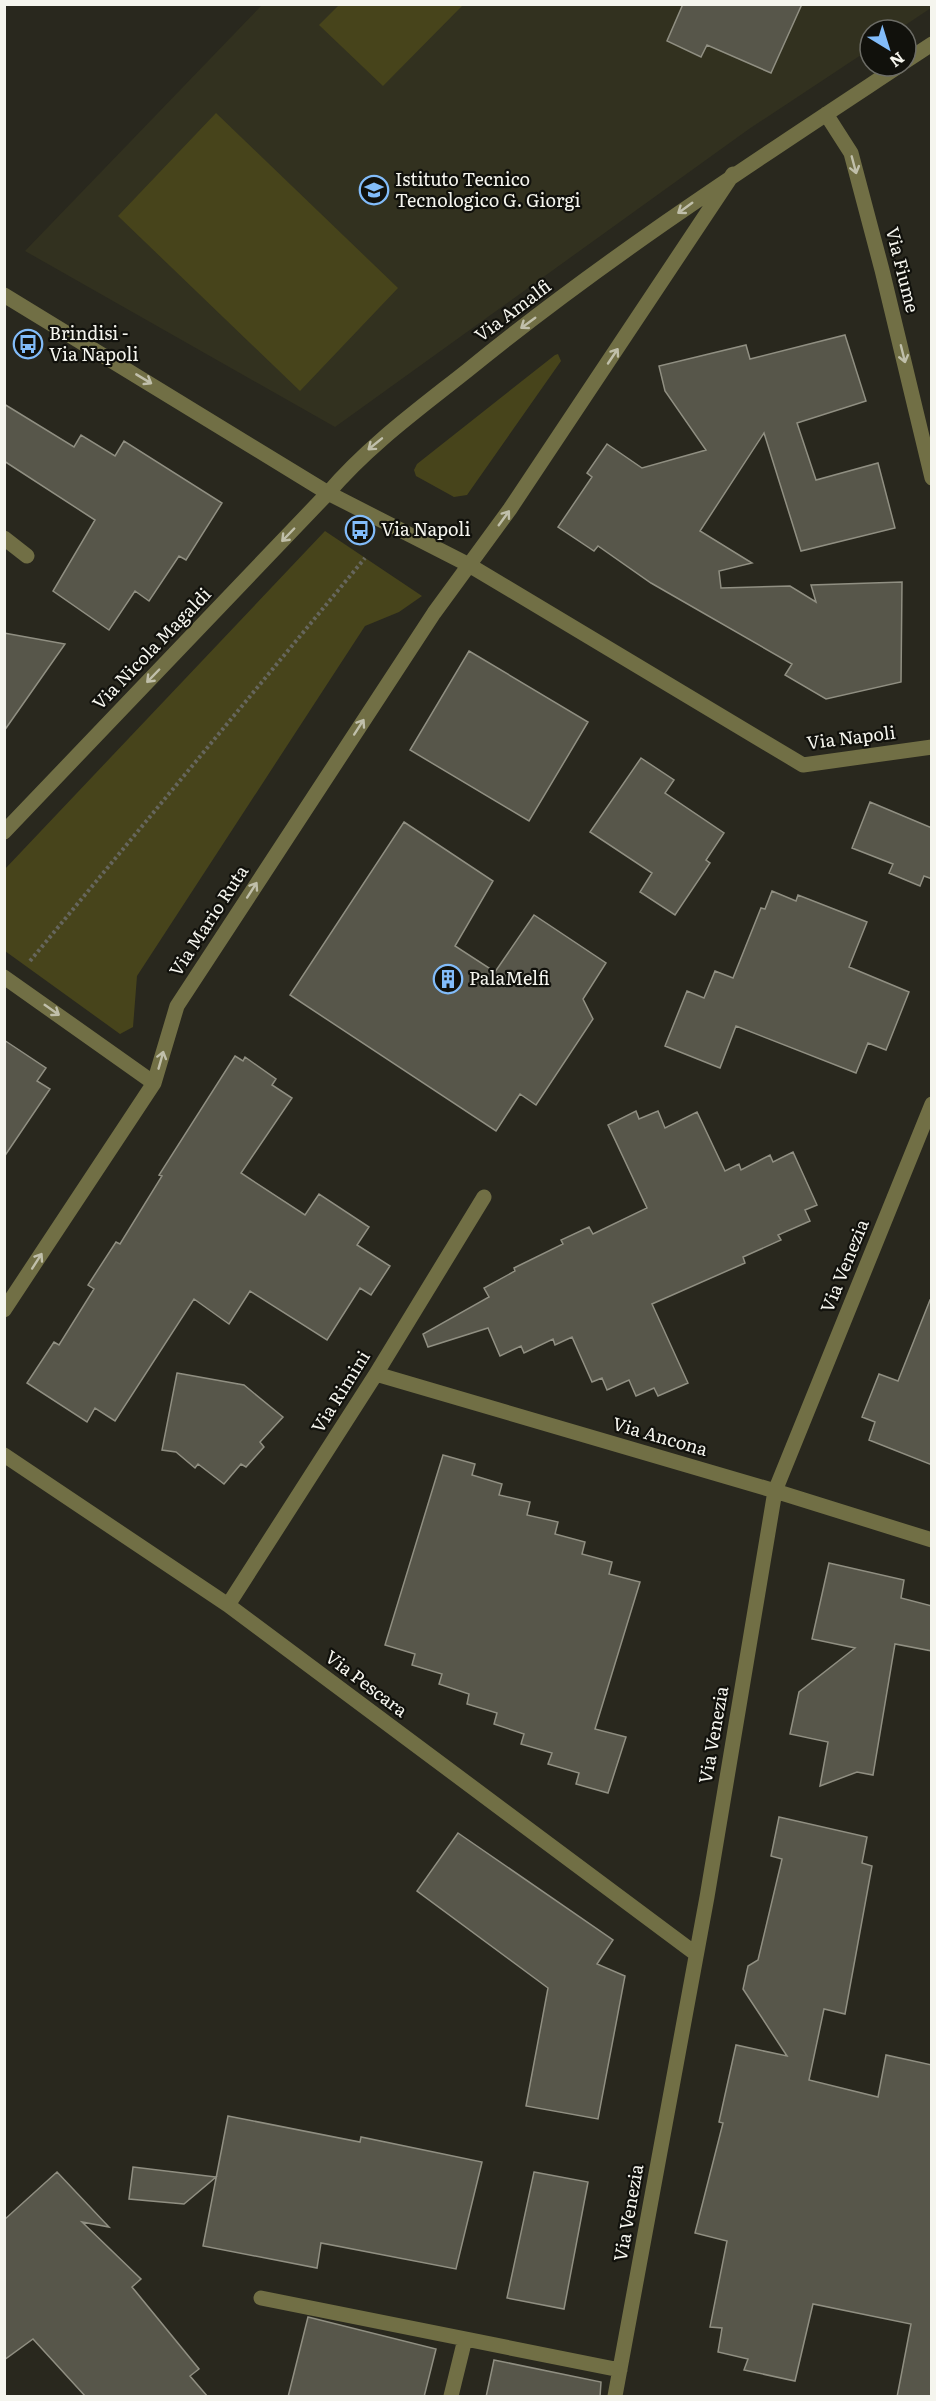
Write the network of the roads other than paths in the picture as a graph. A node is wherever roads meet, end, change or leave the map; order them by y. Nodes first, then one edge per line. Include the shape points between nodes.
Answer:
1 (932, 44) edge
2 (918, 53) edge
3 (881, 78) edge
4 (826, 114) junction
5 (733, 174) junction
6 (4, 294) edge
7 (932, 478) edge
8 (328, 493) junction
9 (4, 538) edge
10 (27, 556) dead end
11 (469, 565) junction
12 (932, 747) edge
13 (4, 832) edge
14 (8, 979) edge
15 (154, 1083) junction
16 (932, 1104) edge
17 (484, 1197) dead end
18 (4, 1310) edge
19 (376, 1374) junction
20 (4, 1455) edge
21 (775, 1491) junction
22 (932, 1540) edge
23 (228, 1605) junction
24 (696, 1954) junction
25 (261, 2298) dead end
26 (465, 2339) junction
27 (620, 2370) junction
28 (451, 2397) edge
29 (615, 2397) edge

1 - 2 street
3 - 4 street, Via Amalfi
4 - 5 street, Via Amalfi
4 -> 7 street, Via Fiume via 850,153
5 -> 8 street, Via Amalfi via 508,337 357,459
11 -> 5 street, Via Amalfi
6 -> 8 street, Via Napoli
8 - 11 street, Via Napoli
8 -> 13 street, Via Nicola Magaldi
9 - 10 street
11 - 12 street, Via Napoli via 803,765
15 -> 11 street, Via Mario Ruta via 177,1006
14 -> 15 street
18 -> 15 street, Via Mario Ruta
16 - 21 street, Via Venezia
17 - 19 street, Via Rimini
19 - 21 street, Via Ancona
19 - 23 street, Via Rimini
20 - 23 street, Via Pescara
21 - 22 street, Via Ancona
21 - 24 street, Via Venezia
23 - 24 street, Via Pescara
24 - 27 street, Via Venezia
25 - 26 street
26 - 27 street
26 - 28 street
27 - 29 street, Via Venezia

